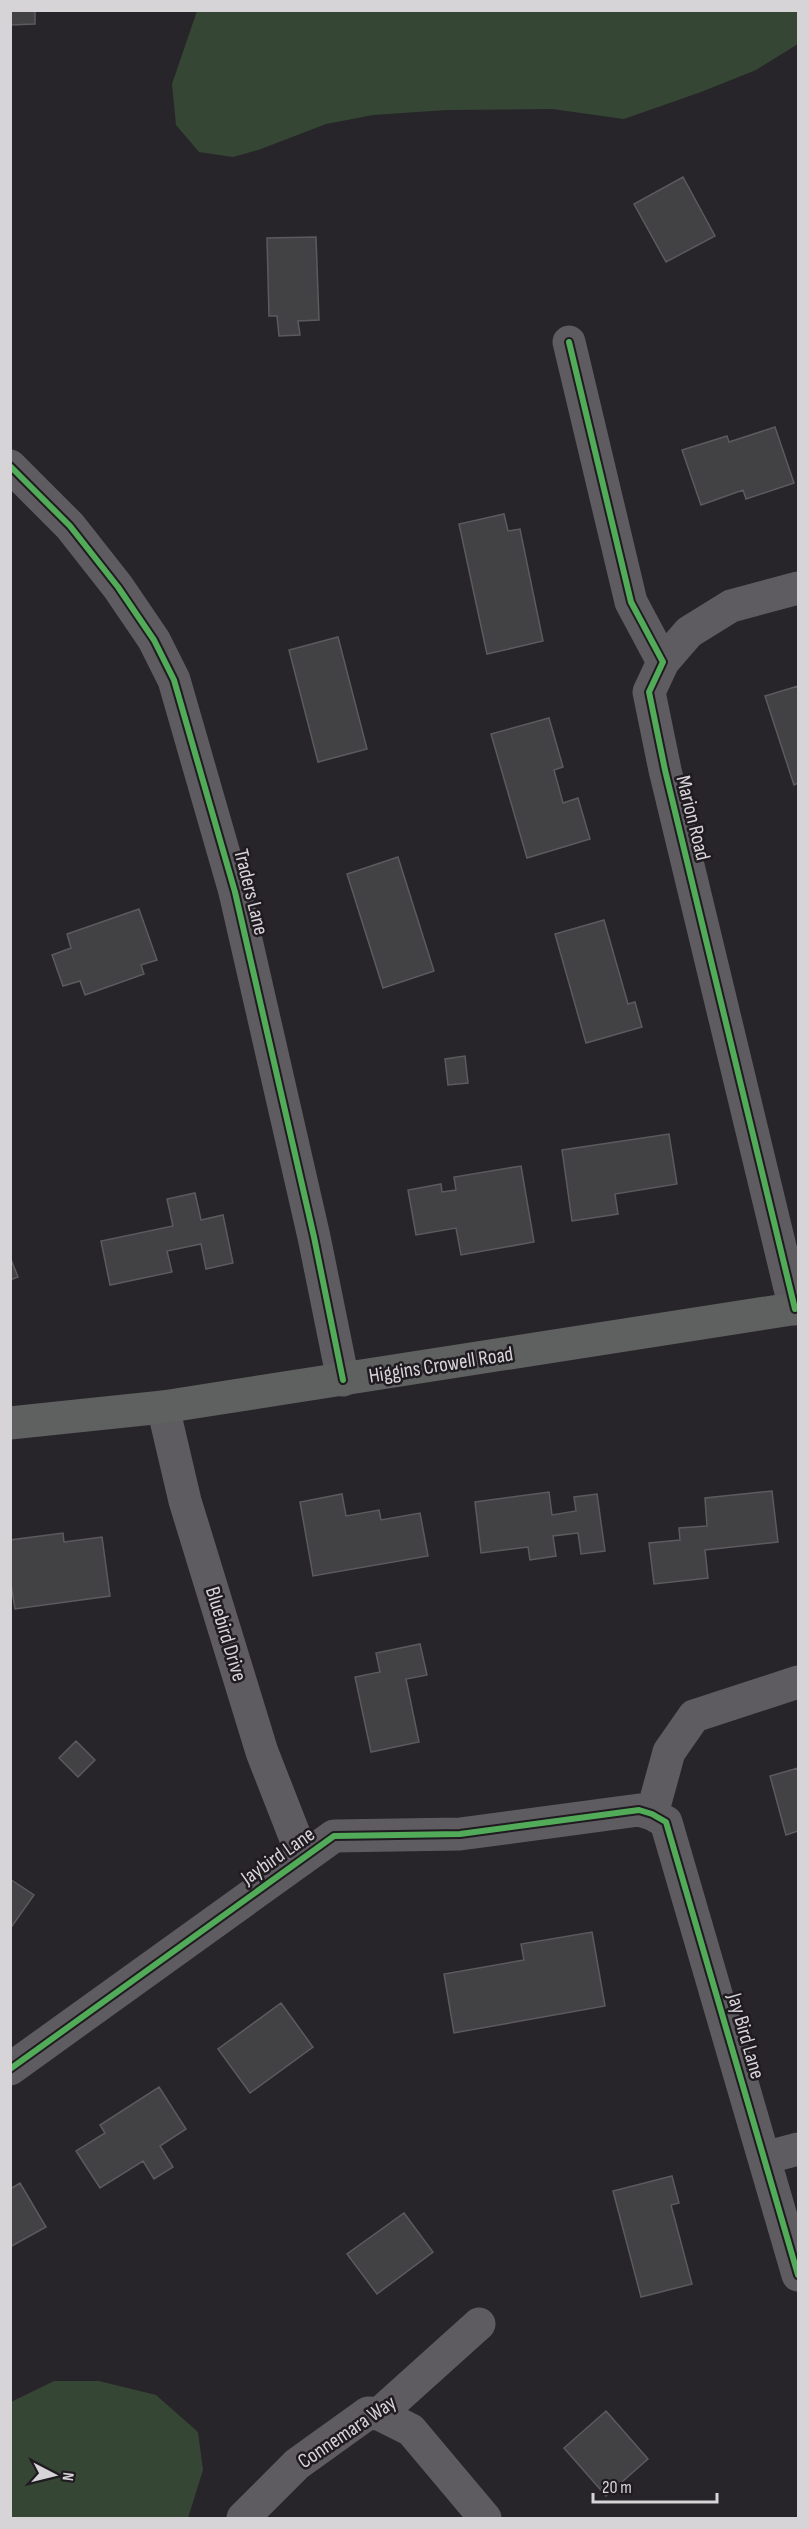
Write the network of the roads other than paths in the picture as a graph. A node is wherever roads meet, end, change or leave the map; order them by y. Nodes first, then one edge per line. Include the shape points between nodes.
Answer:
1 (569, 342) dead end
2 (10, 466) edge
3 (798, 588) edge
4 (663, 662) junction
5 (797, 1309) edge
6 (343, 1380) junction
7 (163, 1407) junction
8 (10, 1423) edge
9 (798, 1682) edge
10 (652, 1814) junction
11 (303, 1857) junction
12 (10, 2069) edge
13 (798, 2149) edge
14 (764, 2158) junction
15 (798, 2275) edge
16 (479, 2324) dead end
17 (379, 2414) junction
18 (243, 2518) edge
19 (485, 2518) edge

1 - 4 street via 631,602
2 - 6 street, Traders Lane via 70,526 118,587 154,640 174,680 235,892 315,1237
3 - 4 street, Marion Road via 731,606 689,632
4 - 5 street, Marion Road via 649,692 662,759
5 - 6 main road, Higgins Crowell Road
6 - 7 main road, Higgins Crowell Road
7 - 8 main road, Higgins Crowell Road
7 - 11 street, Bluebird Drive via 185,1501 262,1752
9 - 10 street via 694,1716 669,1752
10 - 11 street, Jaybird Lane via 639,1810 460,1834 334,1836
10 - 14 street, Jay Bird Lane via 666,1822
11 - 12 street, Jaybird Lane
13 - 14 street
14 - 15 street, Jay Bird Lane
16 - 17 street, Connemara Way
17 - 18 street, Connemara Way via 368,2413 297,2464
17 - 19 street via 411,2430

